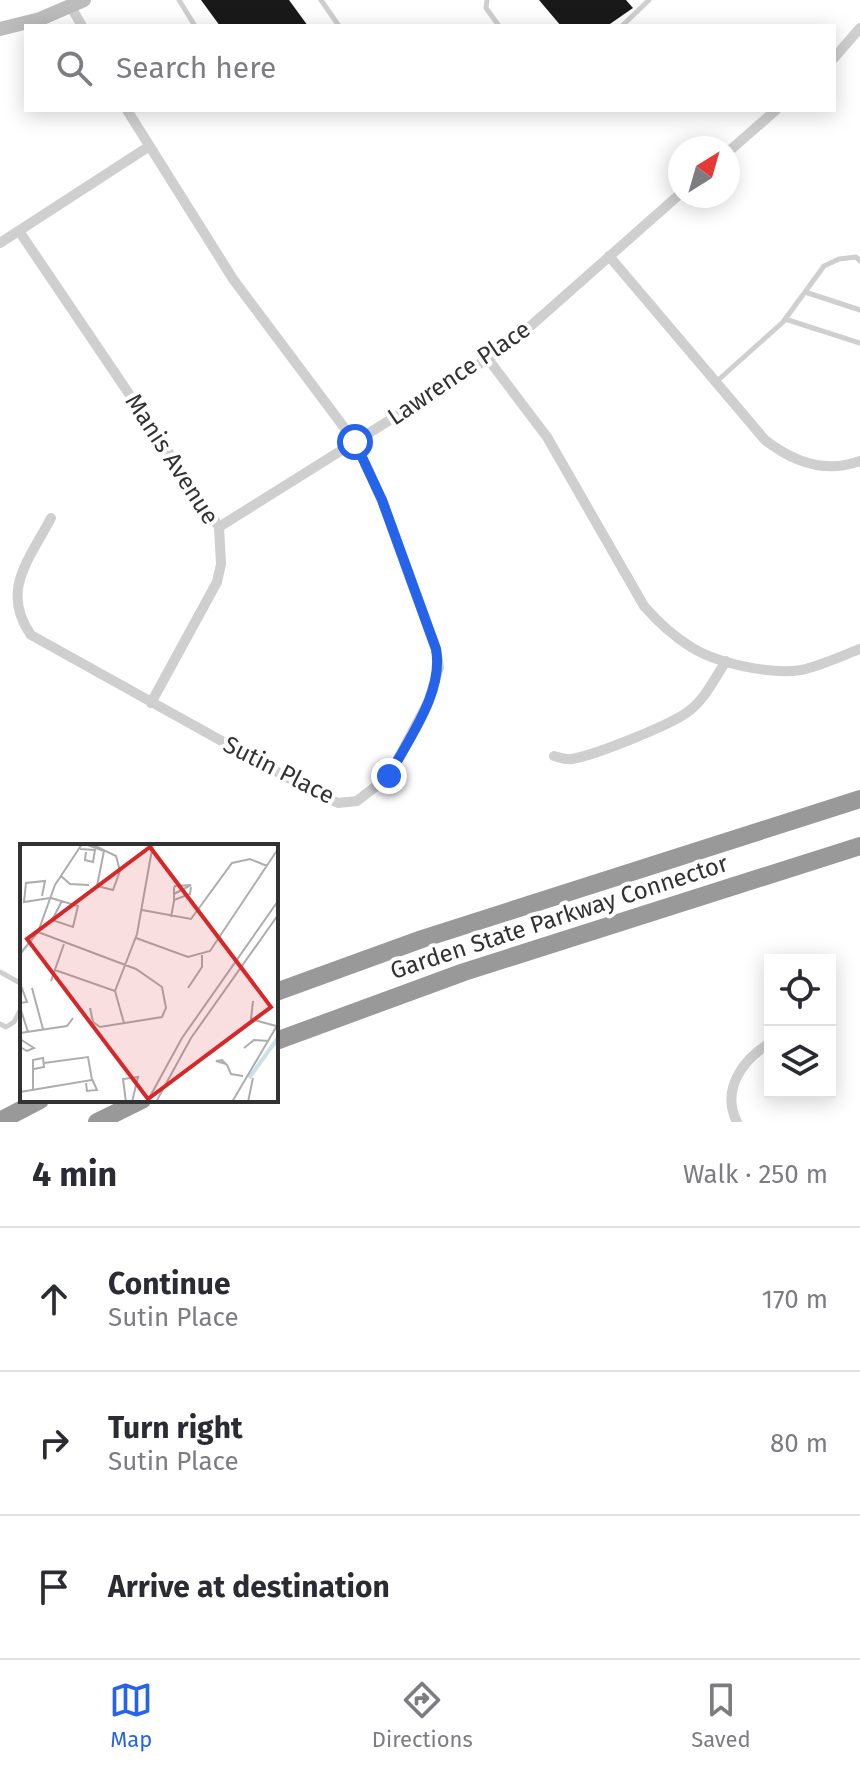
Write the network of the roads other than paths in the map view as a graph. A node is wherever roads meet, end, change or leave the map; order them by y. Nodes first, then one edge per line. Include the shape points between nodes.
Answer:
1 (179, 0) edge
2 (321, 0) edge
3 (487, 0) edge
4 (649, 0) edge
5 (78, 4) edge
6 (82, 24) edge
7 (194, 24) edge
8 (338, 24) edge
9 (498, 24) edge
10 (624, 24) edge
11 (860, 28) edge
12 (0, 29) edge
13 (836, 56) edge
14 (128, 112) edge
15 (774, 112) edge
16 (740, 142) edge
17 (148, 147) junction
18 (668, 204) edge
19 (19, 231) junction
20 (0, 243) edge
21 (609, 256) junction
22 (860, 261) edge
23 (805, 292) junction
24 (860, 310) edge
25 (785, 319) junction
26 (860, 343) edge
27 (488, 359) junction
28 (716, 383) junction
29 (355, 442) junction
30 (860, 461) edge
31 (51, 518) dead end
32 (219, 527) junction
33 (860, 649) edge
34 (726, 661) junction
35 (151, 703) junction
36 (554, 756) dead end
37 (860, 799) edge
38 (860, 846) edge
39 (0, 972) edge
40 (20, 983) edge
41 (278, 991) edge
42 (20, 1011) edge
43 (0, 1024) edge
44 (278, 1040) edge
45 (764, 1047) edge
46 (36, 1102) edge
47 (138, 1102) edge
48 (0, 1121) edge
49 (97, 1122) edge
50 (737, 1122) edge

1 - 7 lane
2 - 8 lane
3 - 9 lane via 486,8
4 - 10 lane
5 - 6 street
5 - 12 main road
11 - 13 street
14 - 17 street, Sutin Place
15 - 16 street
17 - 19 street
17 - 29 street, Sutin Place via 233,279
18 - 21 street, Lawrence Place
19 - 20 street
19 - 32 street, Manis Avenue
21 - 27 street, Lawrence Place
21 - 28 street
22 - 23 lane via 839,259 824,266
23 - 24 lane
23 - 25 lane
25 - 26 lane
25 - 28 lane
27 - 29 street, Lawrence Place
27 - 34 street via 547,437 644,606 693,649
28 - 30 street via 785,456 831,467
29 - 32 street, Lawrence Place
29 - 35 street, Sutin Place via 382,500 439,667 429,700 389,776 357,801 338,803
31 - 35 street, Sutin Place via 16,591 23,624 42,643
32 - 35 street, Manis Avenue via 217,582
33 - 34 street via 801,670
34 - 36 street via 688,712 584,756
37 - 41 highway, Garden State Parkway Connector via 422,939
38 - 44 highway, Garden State Parkway Connector via 464,972
39 - 40 lane
42 - 43 lane via 14,1022
45 - 50 street via 731,1087
46 - 48 highway
47 - 49 highway

